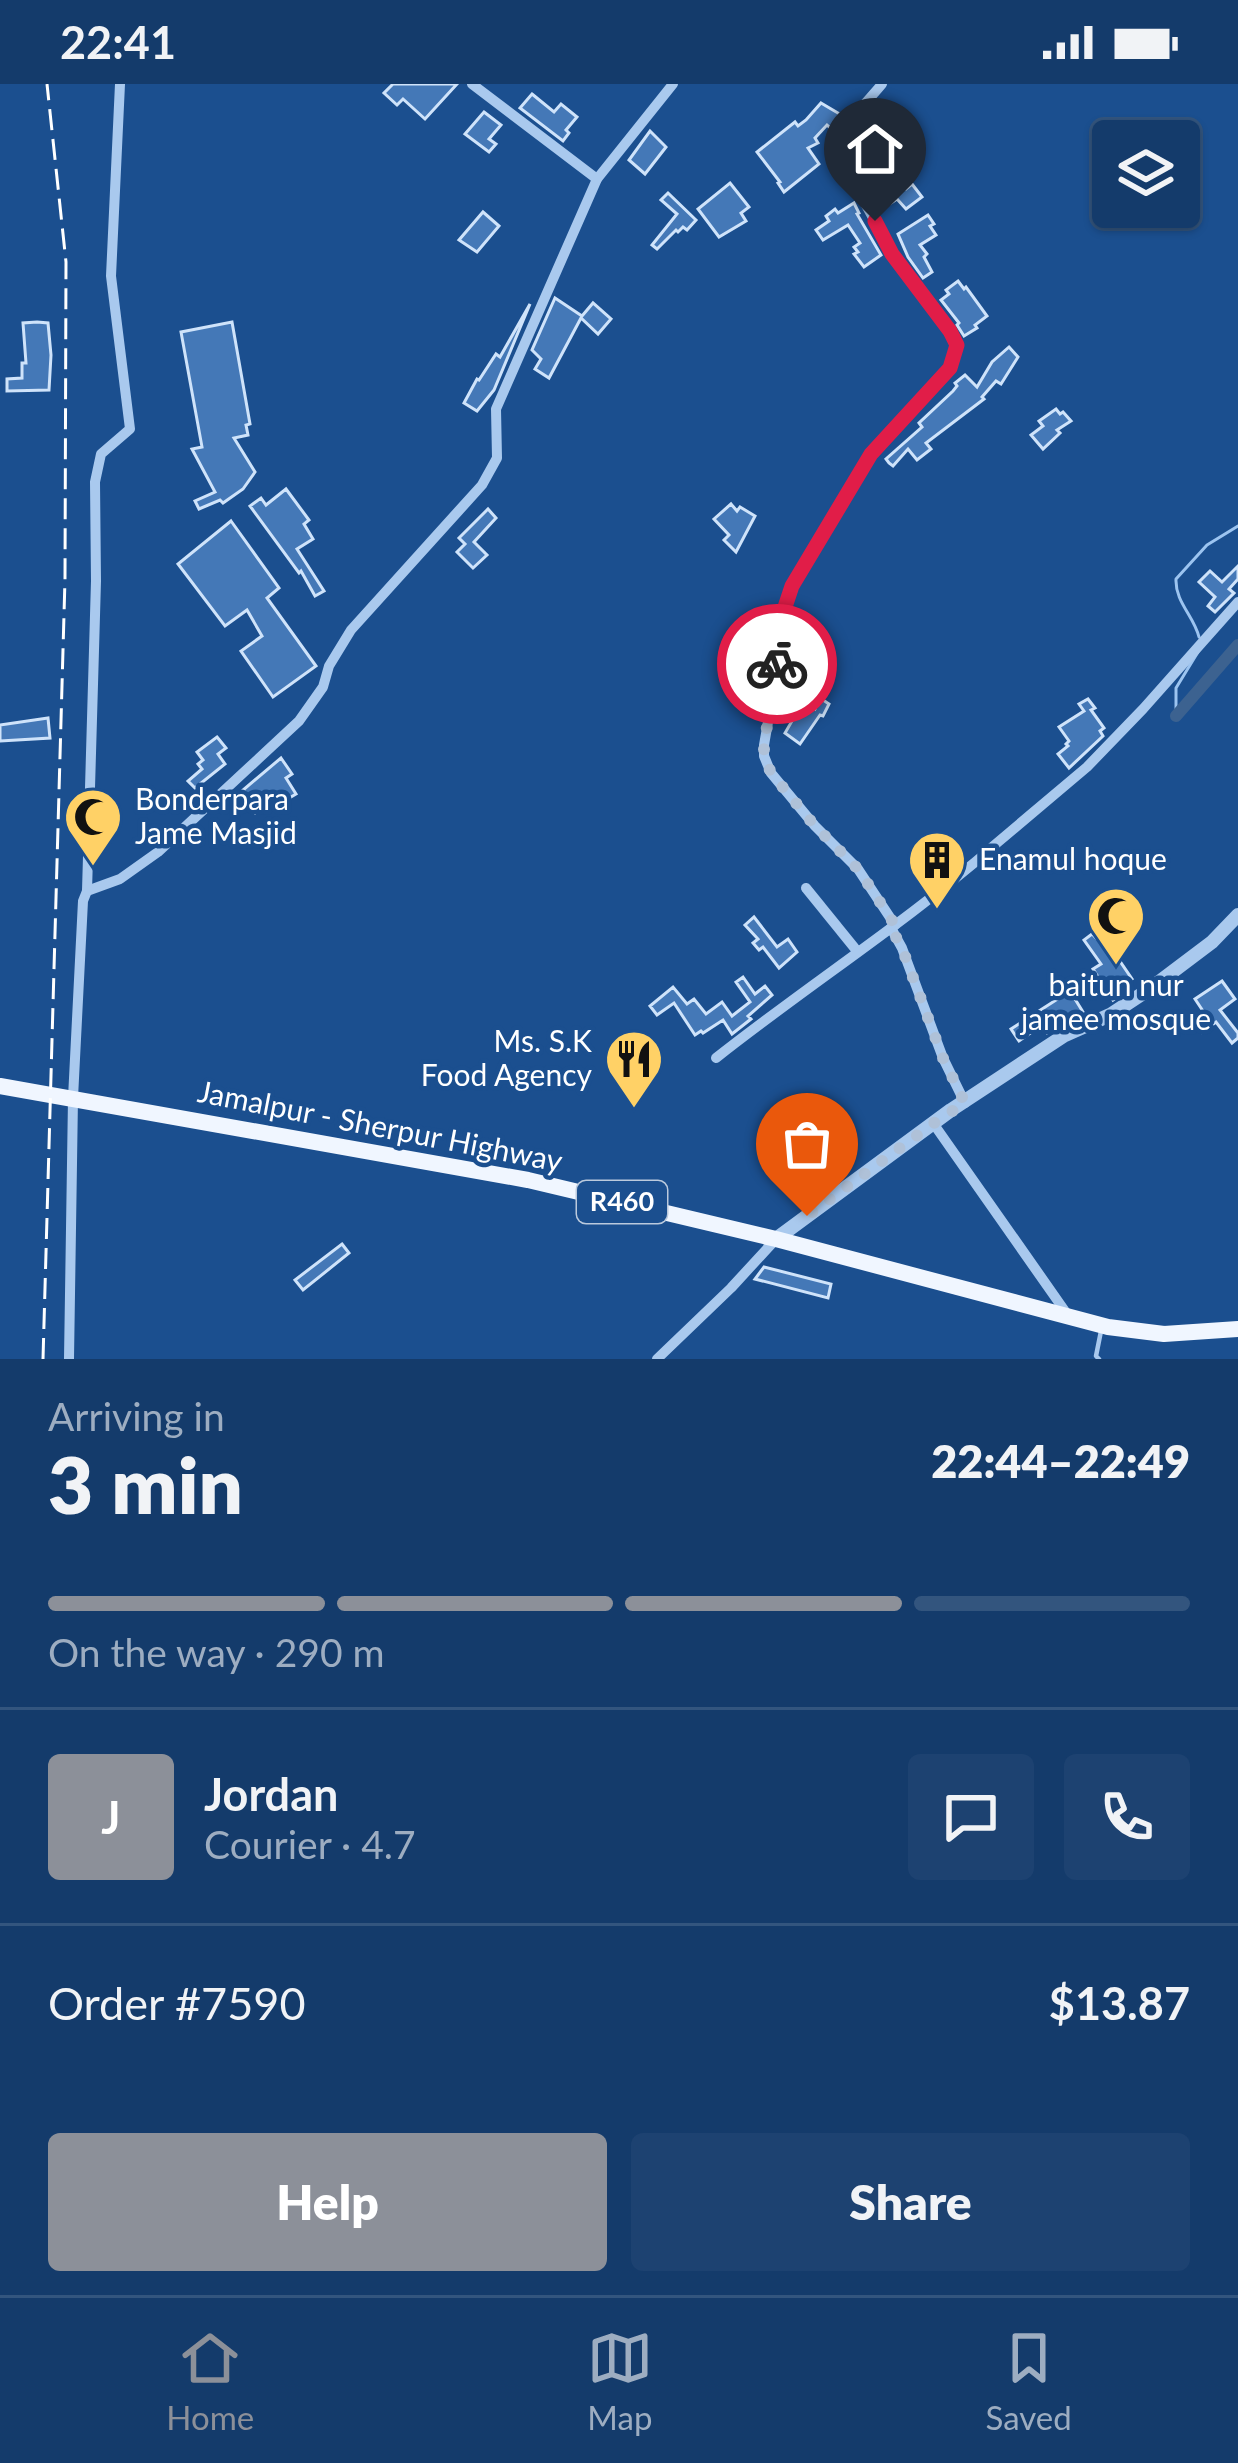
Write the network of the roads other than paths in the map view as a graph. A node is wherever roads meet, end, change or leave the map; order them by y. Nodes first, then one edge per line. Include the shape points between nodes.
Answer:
1 (120, 84) edge
2 (472, 84) edge
3 (673, 84) edge
4 (882, 84) edge
5 (597, 179) junction
6 (1238, 602) edge
7 (806, 888) dead end
8 (87, 891) junction
9 (1238, 916) edge
10 (893, 926) junction
11 (857, 951) junction
12 (716, 1058) dead end
13 (0, 1086) edge
14 (74, 1098) junction
15 (965, 1103) junction
16 (934, 1123) junction
17 (776, 1239) junction
18 (1069, 1316) junction
19 (1102, 1326) junction
20 (1238, 1329) edge
21 (69, 1359) edge
22 (657, 1359) edge
23 (1099, 1359) edge

1 - 8 street via 111,276 130,429 101,454 95,482
2 - 5 street
3 - 5 street
4 - 10 street via 846,128 839,155 892,254 957,345 950,368 871,454 792,586 764,756 858,869
5 - 8 street via 496,409 497,458 482,485 351,630 299,721 158,852
6 - 10 street via 1087,767
7 - 11 street
8 - 14 street
9 - 15 street via 1151,988
10 - 11 street
10 - 15 street
11 - 12 street
13 - 14 main road, Jamalpur - Sherpur Highway / R460
14 - 17 main road, Jamalpur - Sherpur Highway / R460 via 529,1180
14 - 21 street
15 - 16 street
16 - 17 street
16 - 18 street
17 - 18 main road, Jamalpur - Sherpur Highway / R460
17 - 22 street
18 - 19 main road, Jamalpur - Sherpur Highway / R460
19 - 20 main road, Jamalpur - Sherpur Highway / R460 via 1164,1334
19 - 23 lane

